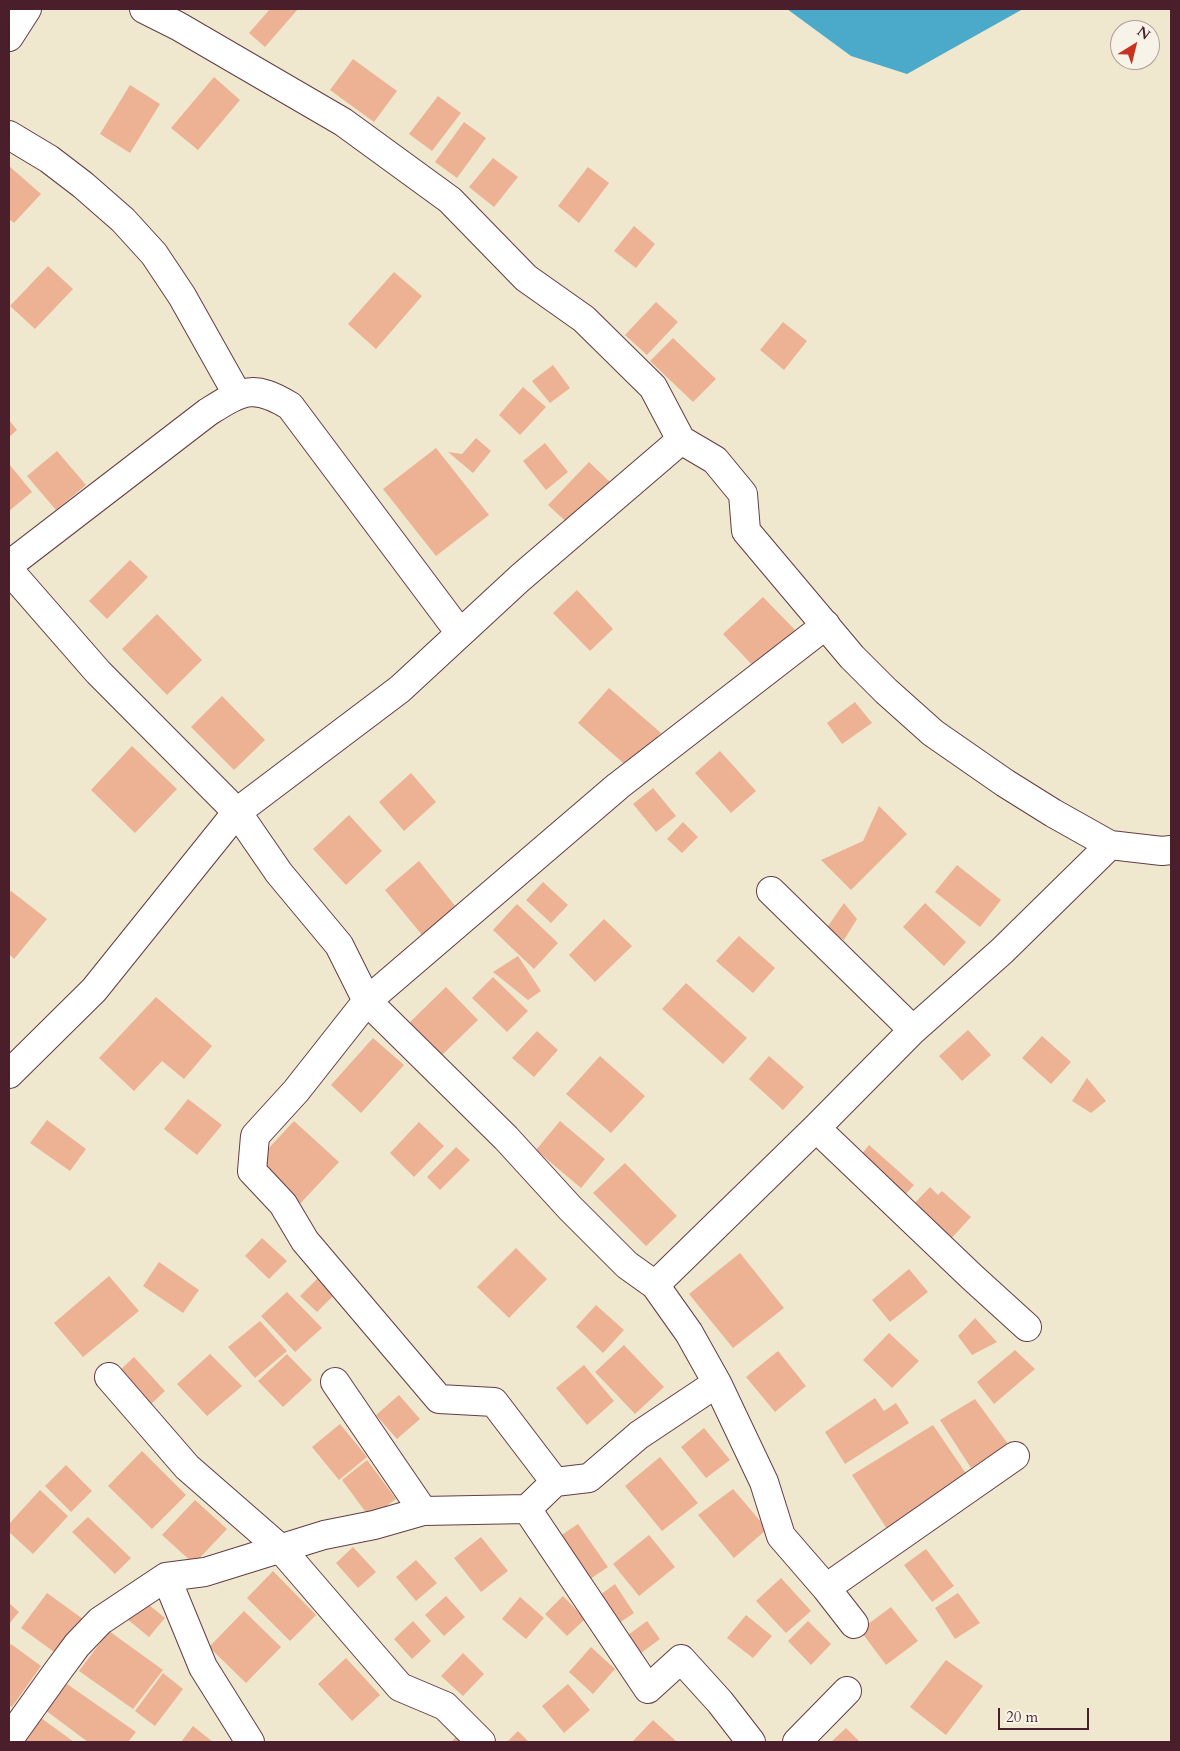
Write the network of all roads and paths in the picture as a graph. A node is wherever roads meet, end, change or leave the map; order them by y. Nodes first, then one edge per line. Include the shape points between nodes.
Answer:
1 (27, 9) edge
2 (144, 9) edge
3 (9, 37) edge
4 (9, 135) edge
5 (237, 394) junction
6 (681, 440) junction
7 (9, 565) edge
8 (9, 570) edge
9 (826, 625) junction
10 (460, 633) junction
11 (237, 812) junction
12 (1110, 845) junction
13 (1171, 850) edge
14 (771, 891) dead end
15 (367, 1001) junction
16 (913, 1030) junction
17 (9, 1074) edge
18 (816, 1128) junction
19 (655, 1285) junction
20 (1027, 1327) dead end
21 (108, 1378) dead end
22 (335, 1382) dead end
23 (717, 1383) junction
24 (1016, 1456) dead end
25 (556, 1482) junction
26 (527, 1509) junction
27 (423, 1511) junction
28 (281, 1549) junction
29 (166, 1576) junction
30 (826, 1588) junction
31 (854, 1624) dead end
32 (847, 1691) dead end
33 (9, 1739) edge
34 (250, 1742) edge
35 (481, 1742) edge
36 (751, 1742) edge
37 (797, 1742) edge

1 - 3 street
2 - 6 street via 343,122 450,200 526,278 584,320 653,387
4 - 5 street via 49,159 83,185 123,220 154,254 182,296
5 - 7 street via 208,412
5 - 10 street via 256,391 274,396 290,406
6 - 9 street via 715,460 744,494 746,532
6 - 10 street
8 - 11 street via 98,672
9 - 12 street via 852,657 933,733 1005,783
9 - 15 street via 618,786
10 - 11 street via 400,689
11 - 15 street via 279,873 339,946
11 - 17 street via 94,990
12 - 13 street
12 - 16 street via 1002,951
14 - 16 street
15 - 19 street via 506,1138 620,1259
15 - 25 street via 296,1091 255,1136 252,1171 282,1204 305,1241 439,1399 494,1402
16 - 18 street
18 - 19 street
18 - 20 street
19 - 23 street via 689,1333
21 - 28 street via 187,1467
22 - 27 street
23 - 25 street via 639,1435 589,1478
23 - 30 street via 764,1482 781,1536
24 - 30 street
25 - 26 street
26 - 27 street
26 - 36 street via 648,1689 681,1659
27 - 28 street
28 - 29 street via 205,1572
28 - 35 street via 400,1688 445,1706
29 - 33 street via 100,1621 77,1645
29 - 34 street via 203,1667
30 - 31 street
32 - 37 street

